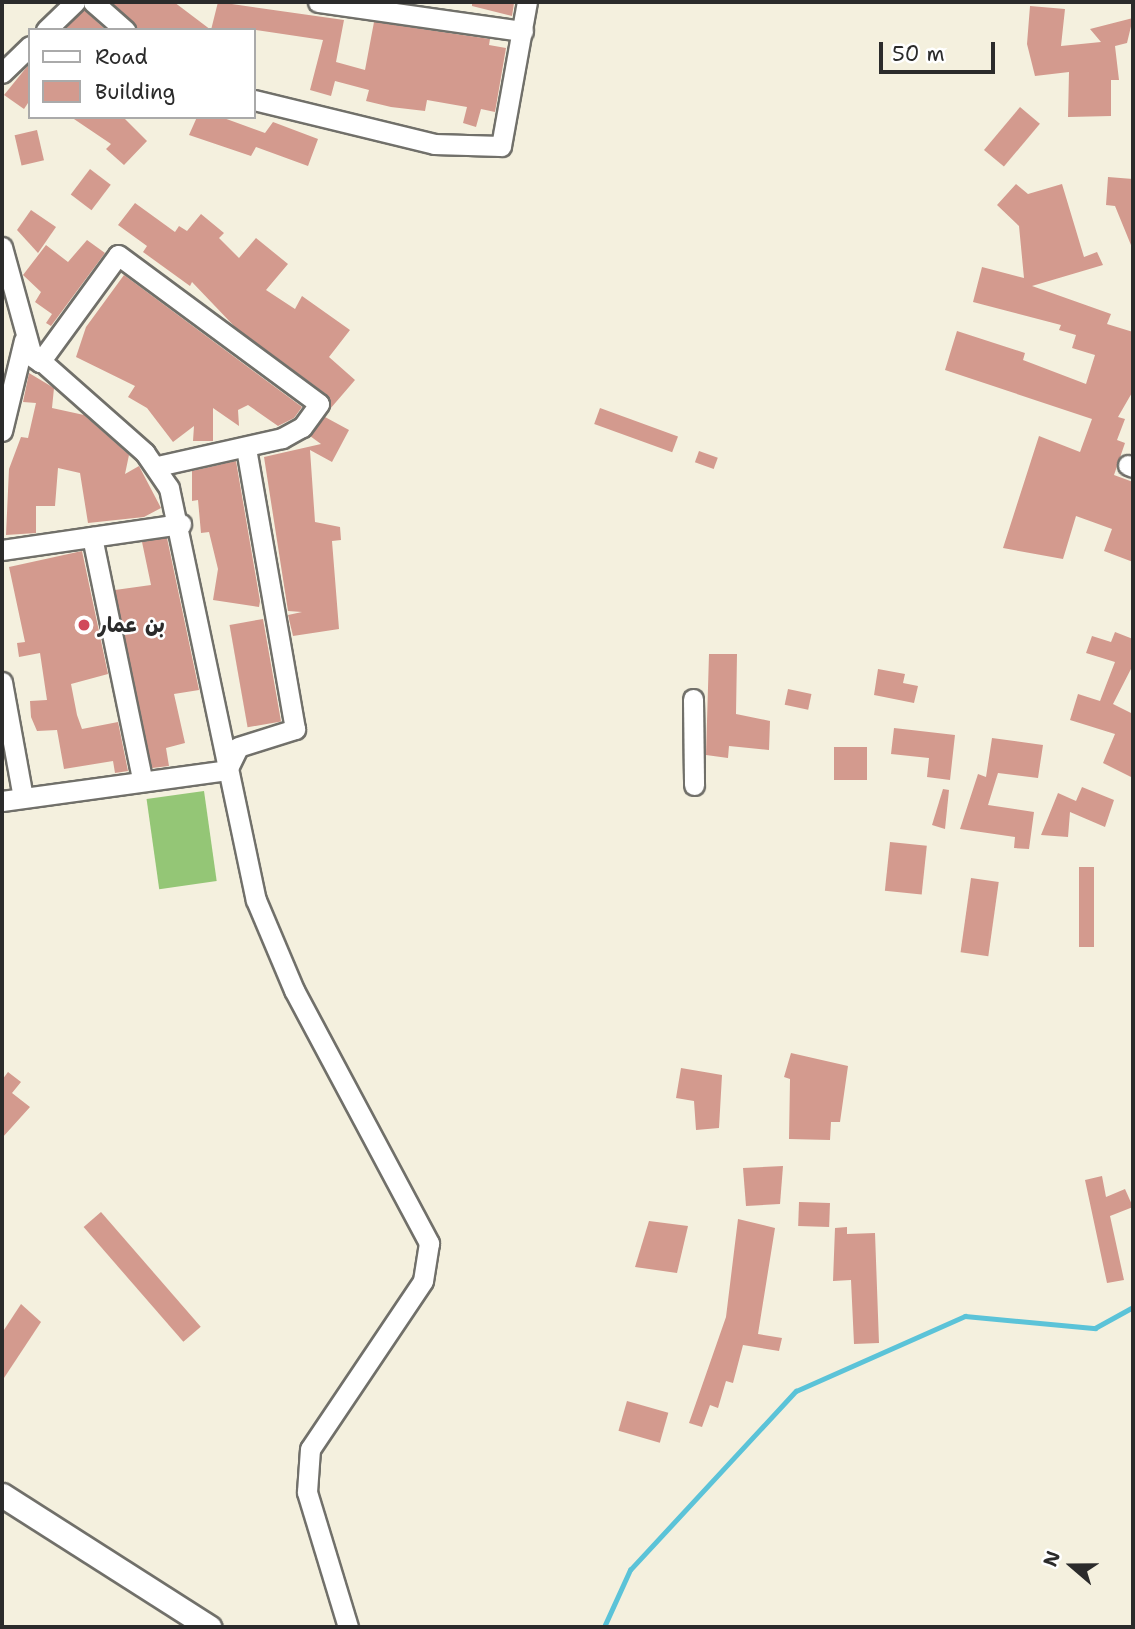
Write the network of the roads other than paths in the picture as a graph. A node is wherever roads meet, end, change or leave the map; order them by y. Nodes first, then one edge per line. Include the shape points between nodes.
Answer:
1 (75, 2) edge
2 (93, 2) edge
3 (318, 2) edge
4 (527, 2) edge
5 (48, 28) edge
6 (123, 28) edge
7 (523, 31) junction
8 (28, 48) edge
9 (2, 73) edge
10 (256, 100) edge
11 (2, 247) edge
12 (24, 342) junction
13 (40, 362) junction
14 (2, 431) edge
15 (246, 447) junction
16 (158, 466) junction
17 (181, 524) junction
18 (92, 537) junction
19 (2, 550) edge
20 (2, 681) edge
21 (693, 699) dead end
22 (227, 769) junction
23 (142, 778) junction
24 (694, 785) dead end
25 (23, 797) junction
26 (2, 801) edge
27 (2, 1494) edge
28 (209, 1627) edge
29 (348, 1627) edge

1 - 5 street
2 - 6 street
3 - 7 street
4 - 7 street
7 - 10 street via 501,146 434,144
8 - 9 street
11 - 12 street
12 - 13 street
12 - 14 street
13 - 15 street via 118,255 319,404 302,427
13 - 16 street
15 - 16 street
15 - 22 street via 295,729 238,747
16 - 17 street
17 - 18 street
17 - 22 street
18 - 19 street
18 - 23 street
20 - 25 street
21 - 24 street
22 - 23 street
22 - 29 street via 256,900 294,990 429,1243 423,1281 310,1449 307,1492
23 - 25 street
25 - 26 street
27 - 28 street

